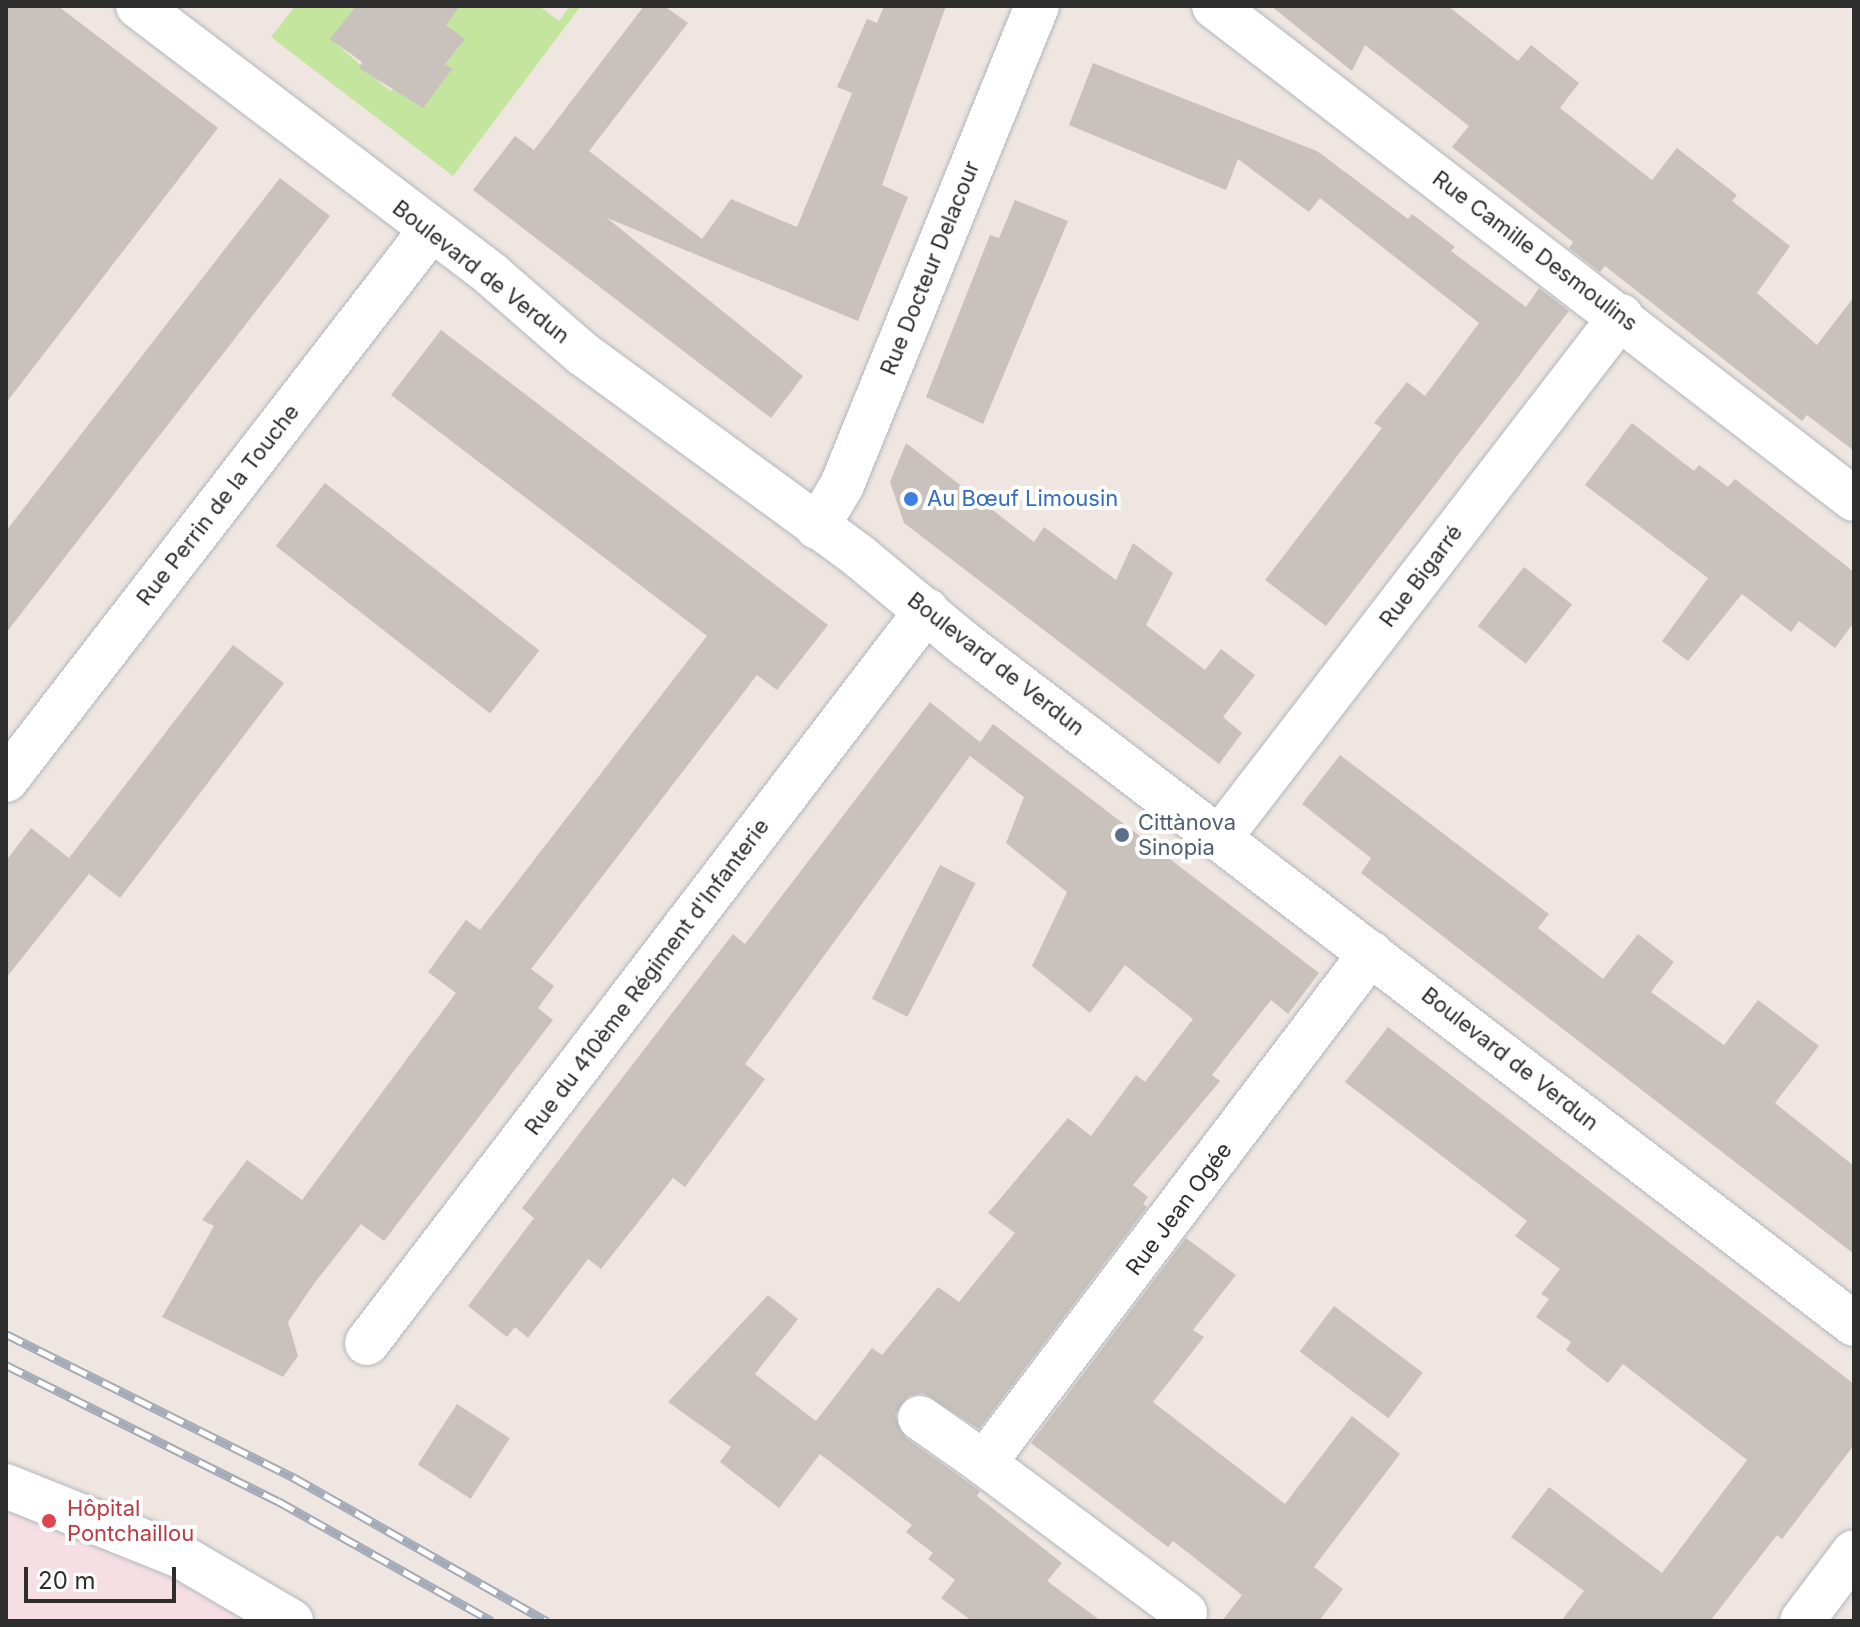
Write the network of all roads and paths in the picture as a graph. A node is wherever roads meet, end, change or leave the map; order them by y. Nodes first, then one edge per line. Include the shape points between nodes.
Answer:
1 (138, 6) edge
2 (1037, 6) edge
3 (1214, 6) edge
4 (430, 231) junction
5 (1621, 316) junction
6 (1854, 499) edge
7 (817, 527) junction
8 (927, 610) junction
9 (6, 780) edge
10 (1221, 836) junction
11 (1371, 953) junction
12 (1854, 1324) edge
13 (367, 1343) dead end
14 (920, 1418) dead end
15 (984, 1463) junction
16 (6, 1486) edge
17 (1854, 1552) edge
18 (1185, 1613) dead end
19 (291, 1621) edge
20 (1802, 1621) edge

1 - 4 street, Boulevard de Verdun
2 - 7 street, Rue Docteur Delacour via 842,485
3 - 5 street, Rue Camille Desmoulins
4 - 7 street, Boulevard de Verdun via 583,354
4 - 9 street, Rue Perrin de la Touche
5 - 6 street, Rue Camille Desmoulins
5 - 10 street, Rue Bigarré
7 - 8 street, Boulevard de Verdun
8 - 10 street, Boulevard de Verdun
8 - 13 street, Rue du 410ème Régiment d'Infanterie
10 - 11 street, Boulevard de Verdun
11 - 12 street, Boulevard de Verdun
11 - 15 street, Rue Jean Ogée
14 - 15 street
15 - 18 street
16 - 19 street via 180,1556
17 - 20 street

